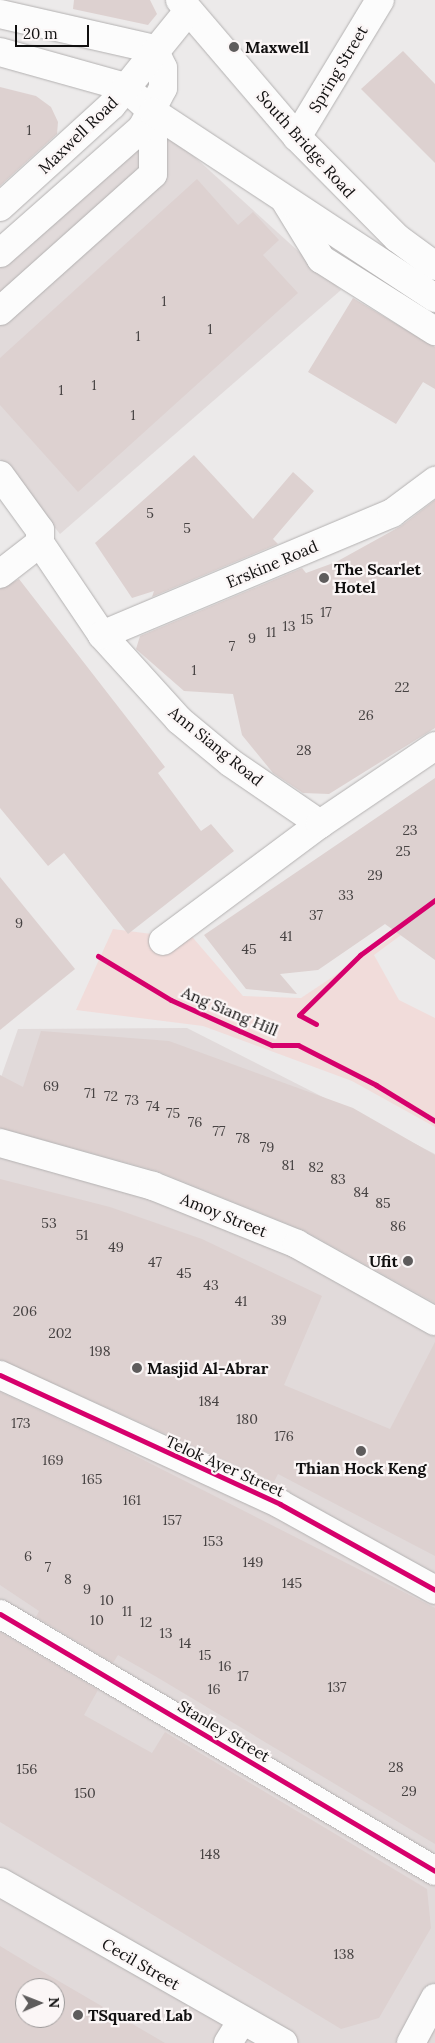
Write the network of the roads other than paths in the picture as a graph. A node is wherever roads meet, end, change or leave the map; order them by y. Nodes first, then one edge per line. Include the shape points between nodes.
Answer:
1 (380, 0) edge
2 (184, 5) edge
3 (0, 14) edge
4 (154, 49) junction
5 (0, 52) edge
6 (125, 88) junction
7 (153, 112) junction
8 (297, 137) junction
9 (286, 202) junction
10 (0, 207) edge
11 (0, 253) edge
12 (434, 261) edge
13 (435, 298) edge
14 (0, 311) edge
15 (435, 331) edge
16 (0, 475) edge
17 (435, 481) edge
18 (0, 503) edge
19 (40, 543) junction
20 (0, 574) edge
21 (102, 634) junction
22 (435, 746) edge
23 (320, 824) junction
24 (163, 940) dead end
25 (0, 1143) edge
26 (435, 1321) edge
27 (0, 1375) edge
28 (435, 1590) edge
29 (0, 1614) edge
30 (435, 1872) edge
31 (0, 1882) edge
32 (435, 1998) edge
33 (242, 2020) junction
34 (228, 2043) edge
35 (283, 2043) edge
36 (411, 2043) edge

1 - 8 street, Spring Street
2 - 4 street, Maxwell Road
2 - 8 street, South Bridge Road
3 - 4 street
4 - 6 street, Maxwell Road
4 - 7 street via 163,68 163,88
5 - 6 street
6 - 7 street
6 - 10 street, Maxwell Road via 59,157
7 - 9 street
7 - 11 street via 86,181
7 - 14 street via 153,174
8 - 12 street, South Bridge Road via 376,218
9 - 13 street
9 - 15 street via 320,258
16 - 19 street via 40,530
17 - 21 street, Erskine Road via 392,513
18 - 19 street via 28,540
19 - 20 street
19 - 21 street, Ann Siang Road
21 - 23 street, Ann Siang Road via 179,720 231,763
22 - 23 street
23 - 24 street
25 - 26 street, Amoy Street via 153,1186 298,1244
27 - 28 street, Telok Ayer Street via 280,1504
29 - 30 street, Stanley Street via 371,1846
31 - 33 street, Cecil Street
32 - 36 street
33 - 34 street
33 - 35 street, Cecil Street

